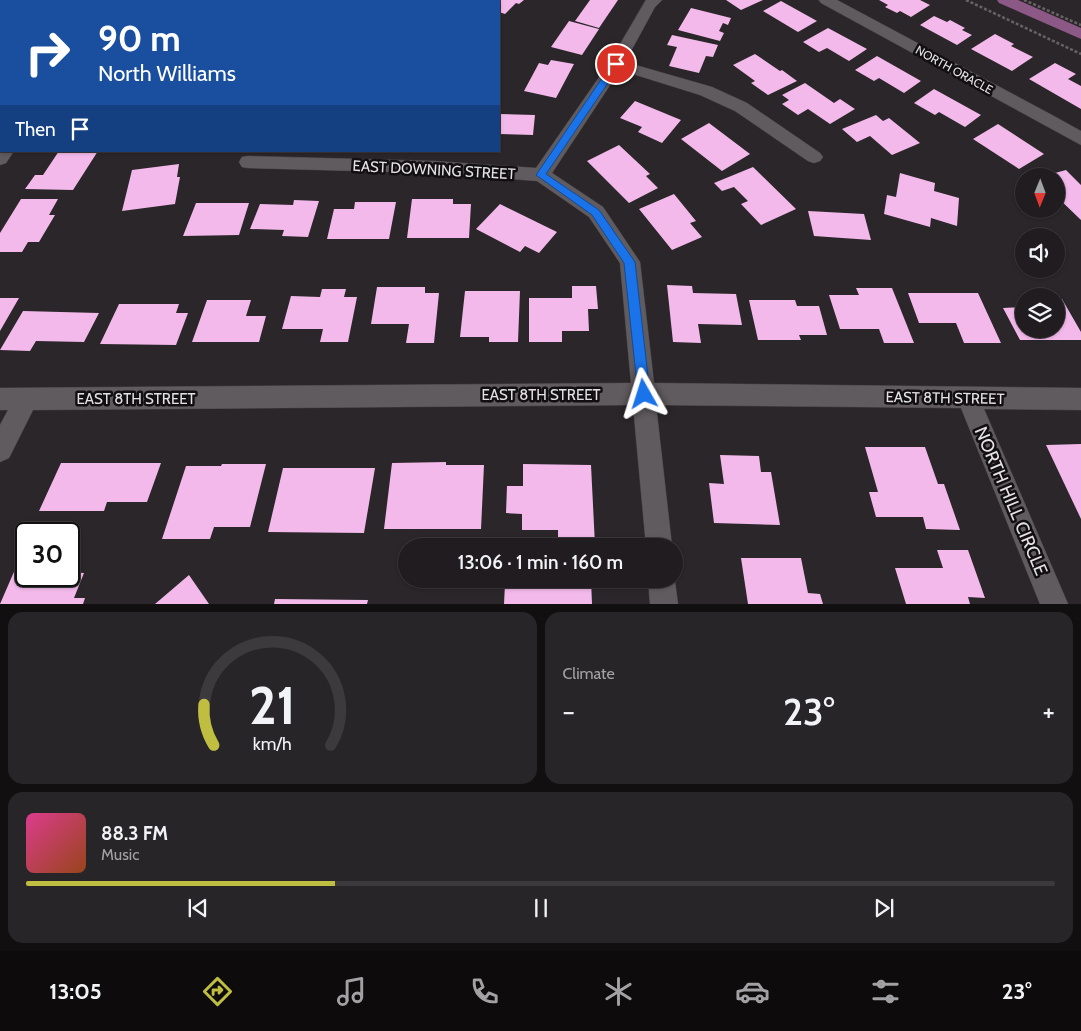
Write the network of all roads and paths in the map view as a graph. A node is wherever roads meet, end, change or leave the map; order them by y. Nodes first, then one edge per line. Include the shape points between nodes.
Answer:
1 (655, 0) edge
2 (826, 0) edge
3 (966, 0) edge
4 (1024, 0) edge
5 (1081, 25) edge
6 (1081, 54) edge
7 (616, 64) junction
8 (1081, 140) edge
9 (814, 157) dead end
10 (248, 162) dead end
11 (540, 175) junction
12 (644, 394) junction
13 (968, 398) junction
14 (0, 399) edge
15 (1081, 399) edge
16 (26, 400) junction
17 (0, 450) edge
18 (658, 538) edge
19 (663, 588) edge
20 (664, 604) edge
21 (1054, 604) edge

1 - 7 street via 649,5
2 - 8 street, NORTH ORACLE
3 - 6 path
4 - 5 path
7 - 9 street via 706,91 732,103
7 - 11 street
10 - 11 street, EAST DOWNING STREET via 433,167
11 - 12 street, EAST DOWNING STREET via 596,212 630,262
12 - 13 street, EAST 8TH STREET
12 - 16 street, EAST 8TH STREET
12 - 18 street, EAST DOWNING STREET
13 - 15 street, EAST 8TH STREET
13 - 21 street, NORTH HILL CIRCLE
14 - 16 street, EAST 8TH STREET
16 - 17 street
19 - 20 street

